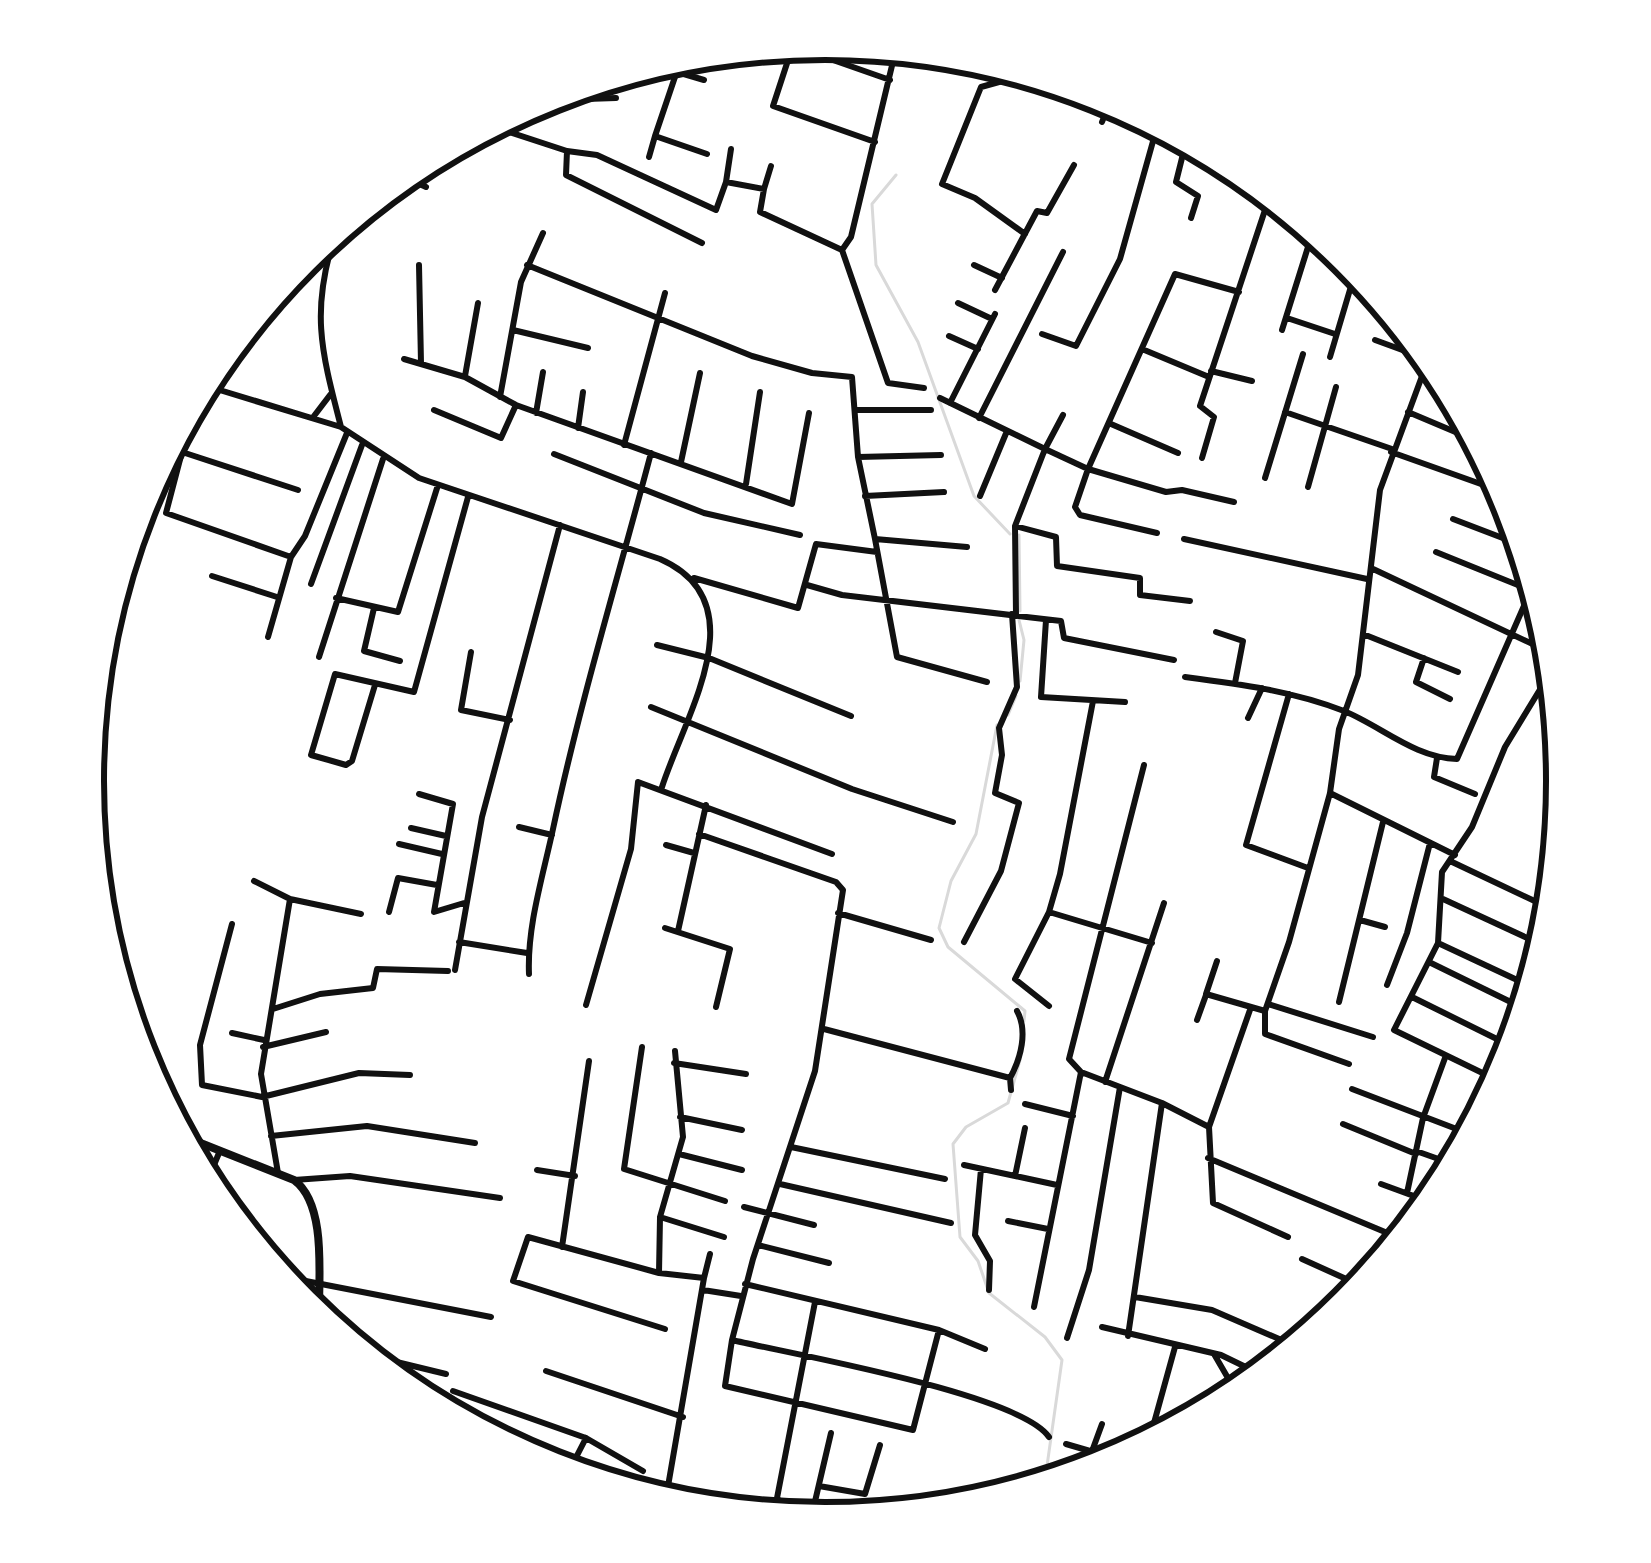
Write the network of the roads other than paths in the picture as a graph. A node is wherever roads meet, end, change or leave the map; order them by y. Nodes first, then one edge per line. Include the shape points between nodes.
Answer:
1 (837, 60) edge
2 (788, 62) edge
3 (893, 64) edge
4 (687, 74) edge
5 (675, 76) edge
6 (704, 80) dead end
7 (890, 80) junction
8 (999, 82) edge
9 (616, 98) dead end
10 (592, 99) edge
11 (1104, 116) edge
12 (1102, 122) dead end
13 (510, 132) edge
14 (655, 136) junction
15 (1154, 139) edge
16 (875, 142) junction
17 (731, 149) dead end
18 (567, 151) junction
19 (707, 154) dead end
20 (1183, 155) edge
21 (649, 157) dead end
22 (1074, 165) dead end
23 (771, 166) dead end
24 (726, 182) junction
25 (421, 185) edge
26 (426, 187) dead end
27 (764, 189) junction
28 (1265, 209) edge
29 (1191, 218) dead end
30 (543, 233) dead end
31 (1025, 234) junction
32 (702, 243) dead end
33 (1309, 246) edge
34 (842, 250) junction
35 (1063, 252) dead end
36 (329, 258) edge
37 (419, 265) dead end
38 (527, 265) junction
39 (974, 265) dead end
40 (1002, 278) junction
41 (1350, 287) edge
42 (995, 290) dead end
43 (1239, 292) junction
44 (665, 293) dead end
45 (478, 303) dead end
46 (958, 303) dead end
47 (1287, 318) junction
48 (657, 322) junction
49 (513, 330) junction
50 (1282, 330) dead end
51 (1042, 334) dead end
52 (1335, 334) junction
53 (950, 336) dead end
54 (1376, 340) dead end
55 (588, 348) dead end
56 (978, 349) junction
57 (1142, 349) junction
58 (1404, 350) edge
59 (1303, 354) dead end
60 (1330, 357) dead end
61 (404, 358) dead end
62 (421, 363) junction
63 (543, 372) dead end
64 (700, 373) dead end
65 (1210, 374) junction
66 (1422, 376) edge
67 (464, 377) junction
68 (1252, 382) dead end
69 (1336, 387) dead end
70 (924, 388) dead end
71 (220, 390) edge
72 (583, 392) dead end
73 (760, 392) dead end
74 (330, 395) junction
75 (500, 397) junction
76 (940, 398) dead end
77 (950, 403) junction
78 (516, 405) junction
79 (434, 410) dead end
80 (856, 410) junction
81 (931, 410) dead end
82 (1285, 412) junction
83 (1408, 412) junction
84 (536, 413) junction
85 (809, 413) dead end
86 (1063, 415) dead end
87 (314, 416) junction
88 (979, 418) junction
89 (1111, 424) junction
90 (1326, 426) junction
91 (578, 428) junction
92 (344, 430) junction
93 (1007, 431) junction
94 (1456, 432) edge
95 (362, 445) junction
96 (624, 445) junction
97 (1045, 449) junction
98 (1392, 450) junction
99 (183, 452) edge
100 (651, 453) junction
101 (1178, 453) dead end
102 (554, 454) dead end
103 (941, 455) dead end
104 (181, 457) edge
105 (858, 458) junction
106 (1202, 458) dead end
107 (383, 459) junction
108 (681, 462) junction
109 (1088, 469) junction
110 (1265, 478) dead end
111 (746, 484) junction
112 (1483, 484) edge
113 (438, 485) junction
114 (1308, 488) dead end
115 (298, 490) dead end
116 (642, 490) junction
117 (944, 492) dead end
118 (468, 495) junction
119 (865, 496) junction
120 (980, 496) dead end
121 (1234, 502) dead end
122 (1453, 519) dead end
123 (560, 525) junction
124 (1015, 526) junction
125 (1157, 533) dead end
126 (800, 535) dead end
127 (875, 539) junction
128 (1184, 539) dead end
129 (1505, 539) edge
130 (622, 545) junction
131 (967, 547) dead end
132 (879, 552) junction
133 (1436, 552) dead end
134 (291, 556) junction
135 (1370, 567) junction
136 (212, 576) dead end
137 (694, 578) junction
138 (1367, 579) junction
139 (310, 584) dead end
140 (806, 584) junction
141 (1520, 587) edge
142 (279, 597) junction
143 (336, 598) junction
144 (888, 601) junction
145 (1190, 601) dead end
146 (1524, 605) edge
147 (374, 608) junction
148 (1014, 615) junction
149 (1046, 620) junction
150 (1216, 632) dead end
151 (1513, 632) junction
152 (1363, 634) junction
153 (268, 637) dead end
154 (1533, 644) edge
155 (657, 645) dead end
156 (472, 652) dead end
157 (319, 657) dead end
158 (709, 658) junction
159 (1424, 658) junction
160 (1174, 660) dead end
161 (400, 662) dead end
162 (1458, 672) dead end
163 (1185, 677) dead end
164 (987, 682) dead end
165 (1235, 683) junction
166 (375, 685) junction
167 (1262, 688) junction
168 (1541, 688) edge
169 (1289, 694) junction
170 (1093, 700) junction
171 (1450, 700) dead end
172 (1125, 702) dead end
173 (651, 706) dead end
174 (1346, 712) junction
175 (851, 716) dead end
176 (1248, 718) dead end
177 (511, 720) junction
178 (688, 720) junction
179 (1437, 758) junction
180 (1144, 766) dead end
181 (662, 787) junction
182 (1330, 793) junction
183 (418, 794) dead end
184 (1474, 794) dead end
185 (706, 805) junction
186 (953, 822) dead end
187 (1383, 822) junction
188 (519, 827) dead end
189 (411, 828) dead end
190 (699, 834) junction
191 (552, 835) junction
192 (446, 836) junction
193 (1430, 843) junction
194 (399, 844) dead end
195 (666, 845) dead end
196 (694, 853) junction
197 (442, 854) junction
198 (832, 854) dead end
199 (1452, 858) junction
200 (1309, 868) junction
201 (254, 881) dead end
202 (437, 885) junction
203 (290, 899) junction
204 (1443, 899) junction
205 (1537, 901) edge
206 (464, 903) junction
207 (1164, 903) dead end
208 (389, 912) dead end
209 (1049, 912) junction
210 (838, 913) junction
211 (361, 914) dead end
212 (1360, 920) junction
213 (232, 925) dead end
214 (1385, 927) dead end
215 (665, 928) dead end
216 (1106, 928) junction
217 (678, 932) junction
218 (1529, 939) edge
219 (931, 940) dead end
220 (964, 941) dead end
221 (459, 942) junction
222 (1152, 943) junction
223 (1438, 944) junction
224 (528, 953) junction
225 (1217, 961) dead end
226 (1431, 963) junction
227 (530, 974) dead end
228 (1518, 981) edge
229 (1387, 986) dead end
230 (1206, 994) junction
231 (1412, 997) junction
232 (1339, 1002) dead end
233 (1512, 1003) edge
234 (586, 1005) dead end
235 (716, 1006) dead end
236 (1049, 1006) dead end
237 (1251, 1007) junction
238 (1266, 1008) junction
239 (273, 1009) junction
240 (1017, 1011) dead end
241 (1197, 1020) dead end
242 (824, 1029) junction
243 (326, 1032) dead end
244 (232, 1033) dead end
245 (1373, 1037) dead end
246 (1499, 1040) edge
247 (264, 1044) junction
248 (643, 1047) dead end
249 (675, 1051) dead end
250 (1445, 1058) junction
251 (589, 1061) dead end
252 (674, 1063) junction
253 (1349, 1064) dead end
254 (1081, 1072) junction
255 (746, 1074) dead end
256 (410, 1075) dead end
257 (1485, 1075) edge
258 (1010, 1078) junction
259 (1105, 1082) junction
260 (1120, 1087) junction
261 (1352, 1089) dead end
262 (1011, 1090) dead end
263 (262, 1097) junction
264 (1162, 1103) junction
265 (1024, 1104) dead end
266 (1072, 1116) junction
267 (680, 1117) junction
268 (1424, 1118) junction
269 (1343, 1124) dead end
270 (1209, 1127) junction
271 (1025, 1128) dead end
272 (742, 1130) dead end
273 (1457, 1130) edge
274 (272, 1136) junction
275 (475, 1143) dead end
276 (203, 1145) edge
277 (791, 1147) junction
278 (1416, 1152) junction
279 (219, 1153) junction
280 (679, 1154) junction
281 (1208, 1158) junction
282 (1439, 1159) edge
283 (215, 1164) edge
284 (964, 1165) dead end
285 (537, 1169) dead end
286 (981, 1169) junction
287 (742, 1170) dead end
288 (278, 1176) junction
289 (575, 1176) junction
290 (1015, 1176) junction
291 (945, 1179) dead end
292 (294, 1180) junction
293 (669, 1184) junction
294 (780, 1184) junction
295 (1381, 1184) dead end
296 (1057, 1185) junction
297 (1407, 1193) junction
298 (1415, 1196) edge
299 (500, 1198) dead end
300 (725, 1201) dead end
301 (744, 1208) dead end
302 (769, 1214) junction
303 (660, 1217) junction
304 (1008, 1221) dead end
305 (951, 1223) dead end
306 (814, 1226) dead end
307 (1048, 1229) junction
308 (1388, 1233) edge
309 (724, 1237) dead end
310 (1288, 1237) dead end
311 (758, 1245) junction
312 (562, 1247) junction
313 (710, 1254) dead end
314 (1302, 1259) dead end
315 (829, 1263) dead end
316 (659, 1273) junction
317 (303, 1278) edge
318 (704, 1278) junction
319 (317, 1280) junction
320 (1347, 1280) edge
321 (746, 1284) junction
322 (704, 1290) junction
323 (989, 1290) dead end
324 (318, 1295) edge
325 (742, 1296) junction
326 (1135, 1297) junction
327 (815, 1302) junction
328 (1034, 1306) dead end
329 (491, 1317) dead end
330 (1102, 1327) dead end
331 (665, 1329) dead end
332 (939, 1330) junction
333 (1128, 1336) junction
334 (1067, 1338) dead end
335 (732, 1340) junction
336 (1282, 1340) edge
337 (1174, 1347) junction
338 (985, 1349) dead end
339 (1214, 1354) junction
340 (804, 1357) junction
341 (398, 1362) edge
342 (1246, 1367) edge
343 (546, 1371) dead end
344 (446, 1374) dead end
345 (1228, 1380) edge
346 (928, 1385) junction
347 (453, 1391) dead end
348 (796, 1400) junction
349 (683, 1417) junction
350 (1102, 1424) dead end
351 (1154, 1424) edge
352 (831, 1433) dead end
353 (1048, 1437) dead end
354 (586, 1438) junction
355 (1066, 1444) dead end
356 (880, 1445) dead end
357 (1092, 1452) joint
358 (576, 1458) edge
359 (643, 1471) dead end
360 (668, 1485) edge
361 (819, 1486) junction
362 (777, 1501) edge
363 (815, 1503) edge

1 - 7 street
2 - 16 street via 773,106
3 - 7 street
4 - 6 street
5 - 14 street
7 - 16 street
8 - 31 street via 981,87 943,182
9 - 10 street
11 - 12 street
13 - 18 street
14 - 19 street
14 - 21 street
15 - 51 street via 1120,259 1076,346
16 - 34 street
17 - 24 street
18 - 24 street via 597,155 712,210
18 - 32 street via 566,175
20 - 29 street via 1176,182 1198,196
22 - 31 street
23 - 27 street
24 - 27 street
25 - 26 street
27 - 34 street via 760,212
28 - 43 street
30 - 38 street
31 - 40 street
33 - 47 street
34 - 70 street via 888,383
35 - 88 street
36 - 74 street via 317,304
37 - 62 street
38 - 48 street
38 - 49 street
39 - 40 street
40 - 42 street
41 - 52 street
43 - 57 street via 1178,272
43 - 65 street
44 - 48 street
45 - 67 street
46 - 56 street via 994,316
47 - 50 street
47 - 52 street
48 - 80 street via 812,373 850,375
48 - 96 street
49 - 55 street
49 - 75 street
52 - 60 street
53 - 56 street
54 - 58 street
56 - 77 street
57 - 65 street
57 - 89 street
59 - 82 street
61 - 62 street
62 - 67 street
63 - 84 street
64 - 108 street
65 - 68 street
65 - 106 street via 1200,406 1214,417
66 - 83 street
67 - 75 street
69 - 90 street
71 - 87 street
72 - 91 street
73 - 111 street
74 - 87 street
74 - 92 street
75 - 78 street
76 - 77 street
77 - 88 street
78 - 79 street via 501,438
78 - 84 street
80 - 81 street
80 - 105 street
82 - 90 street
82 - 110 street
83 - 94 street
83 - 98 street
84 - 91 street
85 - 111 street via 794,503
86 - 97 street
87 - 92 street
88 - 93 street
89 - 101 street
89 - 109 street
90 - 98 street
90 - 114 street
91 - 96 street
92 - 95 street
92 - 134 street
93 - 97 street
93 - 120 street
95 - 107 street
95 - 139 street
96 - 100 street
97 - 109 street
97 - 124 street
98 - 112 street
98 - 135 street
99 - 115 street
100 - 108 street
100 - 116 street
102 - 116 street
103 - 105 street
104 - 134 street via 166,513
105 - 119 street
107 - 113 street
107 - 143 street
108 - 111 street
109 - 121 street
109 - 125 street via 1075,507 1080,515
113 - 118 street
113 - 147 street via 399,610
116 - 126 street
116 - 130 street
117 - 119 street
118 - 123 street
118 - 166 street via 413,693
119 - 127 street
122 - 129 street
123 - 130 street
123 - 177 street
124 - 145 street via 1056,537 1058,567 1140,578 1140,596
124 - 148 street
127 - 131 street
127 - 132 street
128 - 138 street
130 - 137 street
130 - 191 street
132 - 140 street via 817,544
132 - 144 street
133 - 141 street
134 - 142 street
135 - 138 street
135 - 151 street
136 - 142 street
137 - 140 street via 797,608
137 - 158 street via 711,619
138 - 152 street
140 - 144 street
142 - 153 street
143 - 147 street
143 - 157 street
144 - 148 street
144 - 164 street via 899,659
146 - 151 street
147 - 161 street via 364,652
148 - 149 street
148 - 220 street via 1017,687 999,728 995,793 1019,803 1001,871
149 - 160 street via 1063,622 1064,638
149 - 170 street via 1041,694
150 - 165 street via 1243,640
151 - 154 street
151 - 179 street via 1463,753
152 - 159 street
152 - 174 street
155 - 158 street
156 - 177 street via 461,710
158 - 175 street
158 - 178 street
159 - 162 street
159 - 171 street via 1416,682
163 - 165 street
165 - 167 street
166 - 166 street via 352,761 311,755 335,674
167 - 169 street
167 - 176 street
168 - 199 street
169 - 174 street
169 - 200 street via 1246,845
170 - 172 street
170 - 209 street
173 - 178 street
174 - 179 street
174 - 182 street
177 - 206 street
178 - 181 street
178 - 186 street
179 - 184 street via 1434,776
180 - 216 street
181 - 185 street
181 - 234 street via 637,785 632,849
182 - 187 street
182 - 200 street
183 - 192 street via 453,804
185 - 190 street
185 - 198 street
187 - 193 street
187 - 212 street
188 - 191 street
189 - 192 street
190 - 196 street
190 - 210 street via 840,884
191 - 224 street
192 - 197 street
193 - 199 street
193 - 229 street
194 - 197 street
195 - 196 street
196 - 217 street
197 - 202 street
199 - 204 street via 1440,879
199 - 205 street
200 - 238 street
201 - 203 street
202 - 206 street via 435,914
202 - 208 street via 398,878
203 - 211 street
203 - 239 street
204 - 218 street
204 - 223 street
206 - 221 street
207 - 222 street
209 - 216 street
209 - 236 street via 1015,979
210 - 219 street
210 - 242 street
212 - 214 street
212 - 232 street
213 - 263 street via 199,1077 208,1088
215 - 217 street
216 - 222 street
216 - 254 street via 1069,1059
217 - 235 street via 730,949
221 - 224 street
221 - 239 street via 451,971 377,969 374,988
222 - 259 street
223 - 226 street
223 - 228 street
224 - 227 street
225 - 230 street
226 - 231 street
226 - 233 street
230 - 237 street
230 - 241 street
231 - 246 street
231 - 250 street via 1395,1033
237 - 238 street
237 - 270 street
238 - 245 street
238 - 253 street via 1265,1034
239 - 247 street
240 - 258 street via 1021,1046
242 - 258 street
242 - 277 street
243 - 247 street
244 - 247 street
247 - 263 street
248 - 293 street via 623,1167
249 - 252 street
250 - 257 street
250 - 268 street
251 - 289 street
252 - 255 street
252 - 267 street
254 - 259 street
254 - 266 street
256 - 263 street via 359,1072
258 - 262 street
259 - 260 street
260 - 264 street
260 - 334 street via 1089,1270
261 - 268 street
263 - 274 street
264 - 270 street
264 - 326 street
265 - 266 street
266 - 296 street
267 - 272 street
267 - 280 street
268 - 273 street
268 - 278 street
269 - 278 street
270 - 281 street
271 - 290 street
274 - 275 street via 368,1126
274 - 288 street
276 - 279 street
277 - 291 street
277 - 294 street
278 - 282 street
278 - 297 street
279 - 283 street
279 - 288 street
280 - 287 street
280 - 293 street
281 - 308 street
281 - 310 street via 1217,1208
284 - 286 street
285 - 289 street
286 - 290 street
286 - 323 street via 975,1235 990,1262
288 - 292 street
289 - 312 street
290 - 296 street
292 - 299 street via 350,1176
292 - 319 street via 311,1203
293 - 300 street
293 - 303 street
294 - 302 street
294 - 305 street
295 - 297 street
296 - 307 street
297 - 298 street
301 - 302 street
302 - 306 street
302 - 311 street
303 - 309 street
303 - 316 street
304 - 307 street
307 - 328 street
311 - 315 street
311 - 321 street
312 - 316 street
312 - 331 street via 524,1240 515,1284
313 - 318 street
314 - 320 street
316 - 318 street
317 - 319 street
318 - 322 street
319 - 324 street
319 - 329 street
321 - 325 street
321 - 327 street
322 - 325 street
322 - 349 street
325 - 335 street
326 - 333 street
326 - 336 street via 1213,1310
327 - 332 street
327 - 340 street
330 - 333 street
332 - 338 street
332 - 346 street
333 - 337 street
335 - 340 street
335 - 348 street via 725,1385
337 - 339 street
337 - 351 street
339 - 342 street
339 - 345 street
340 - 346 street
340 - 348 street
341 - 344 street
343 - 349 street
346 - 348 street via 913,1430
346 - 353 street via 1030,1419
347 - 354 street
348 - 362 street
349 - 360 street
350 - 357 street
352 - 361 street
354 - 358 street
354 - 359 street
355 - 357 street
356 - 361 street via 865,1494
361 - 363 street

